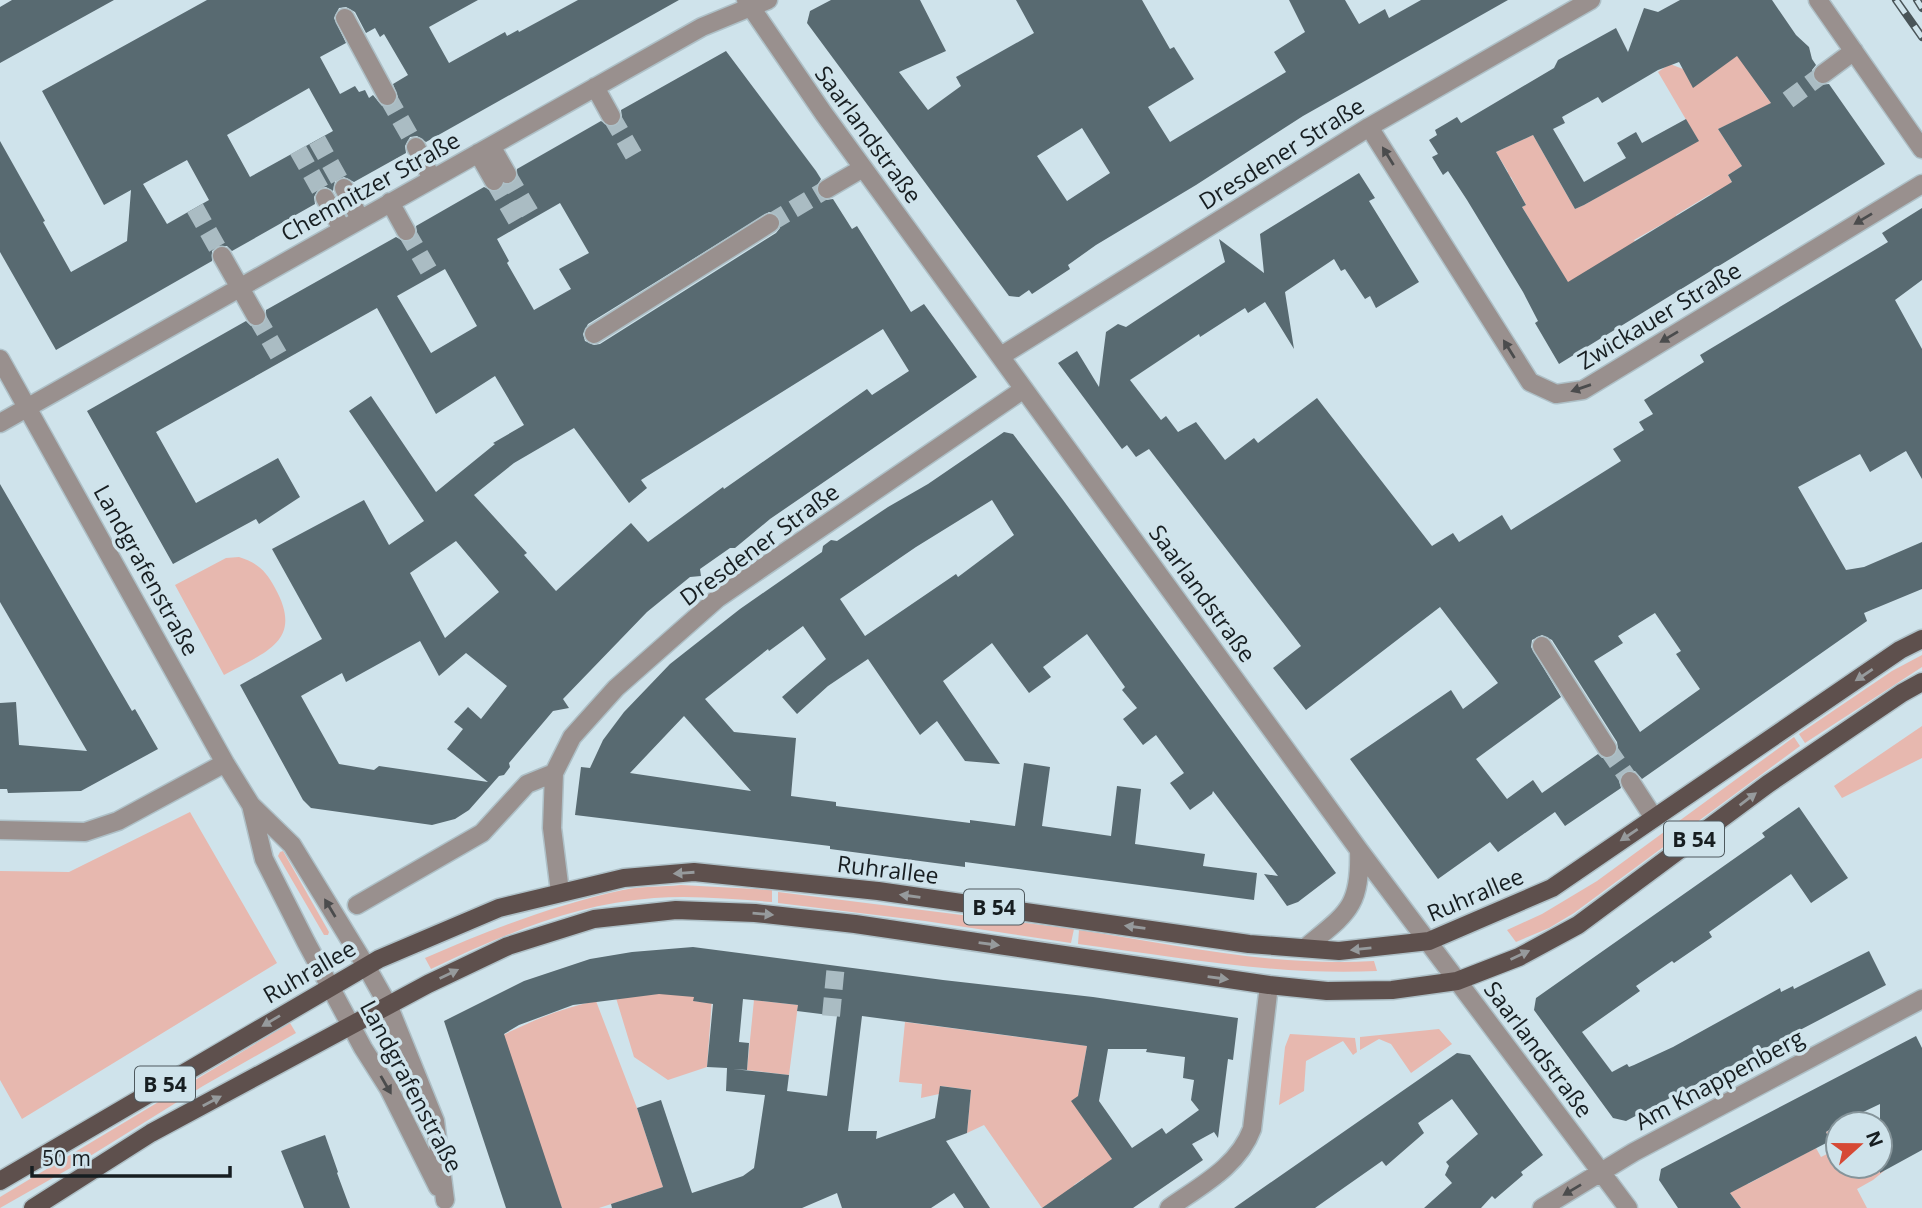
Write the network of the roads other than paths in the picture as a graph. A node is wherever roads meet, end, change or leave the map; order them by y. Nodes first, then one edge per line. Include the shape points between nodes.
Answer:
1 (768, 0) edge
2 (1591, 0) edge
3 (1818, 0) edge
4 (748, 4) edge
5 (345, 18) dead end
6 (1854, 51) junction
7 (1822, 74) tunnel mouth
8 (595, 87) junction
9 (387, 96) tunnel mouth
10 (611, 116) tunnel mouth
11 (1369, 127) junction
12 (416, 147) tunnel mouth
13 (485, 149) junction
14 (1922, 149) edge
15 (863, 167) junction
16 (432, 178) junction
17 (501, 178) tunnel mouth
18 (1922, 184) edge
19 (344, 188) tunnel mouth
20 (827, 189) tunnel mouth
21 (325, 198) tunnel mouth
22 (390, 202) junction
23 (360, 219) junction
24 (770, 223) tunnel mouth
25 (342, 229) junction
26 (406, 231) tunnel mouth
27 (222, 256) tunnel mouth
28 (240, 287) junction
29 (256, 316) tunnel mouth
30 (594, 334) dead end
31 (1001, 356) junction
32 (0, 359) edge
33 (1024, 389) junction
34 (29, 407) junction
35 (0, 423) edge
36 (1922, 639) edge
37 (1542, 646) dead end
38 (1922, 682) edge
39 (1607, 748) tunnel mouth
40 (225, 763) junction
41 (554, 773) junction
42 (1630, 781) tunnel mouth
43 (251, 805) junction
44 (1654, 818) junction
45 (0, 830) edge
46 (1359, 850) junction
47 (560, 892) junction
48 (356, 905) dead end
49 (1429, 941) junction
50 (1305, 948) junction
51 (366, 965) junction
52 (1457, 981) junction
53 (1269, 985) junction
54 (330, 986) junction
55 (1922, 999) edge
56 (389, 1007) junction
57 (351, 1027) junction
58 (1601, 1172) junction
59 (0, 1181) edge
60 (446, 1204) edge
61 (33, 1208) edge
62 (1169, 1208) edge
63 (1542, 1208) edge
64 (1628, 1208) edge

1 - 4 street, Chemnitzer Straße
2 - 11 street, Dresdener Straße
3 - 6 street
4 - 8 street, Chemnitzer Straße
4 - 15 street, Saarlandstraße
5 - 9 street
6 - 7 street
6 - 14 street
8 - 10 street
8 - 13 street, Chemnitzer Straße
18 -> 11 street, Zwickauer Straße via 1583,390 1556,394 1530,382
11 - 31 street, Dresdener Straße
12 - 16 street
13 - 16 street, Chemnitzer Straße
13 - 17 street
15 - 20 street
15 - 31 street, Saarlandstraße
16 - 22 street, Chemnitzer Straße
19 - 23 street
21 - 25 street
22 - 23 street, Chemnitzer Straße
22 - 26 street
23 - 25 street, Chemnitzer Straße
24 - 30 street
25 - 28 street, Chemnitzer Straße
27 - 28 street
28 - 29 street
28 - 34 street, Chemnitzer Straße
31 - 33 street, Saarlandstraße
32 - 34 street, Landgrafenstraße
33 - 41 street, Dresdener Straße via 718,598 616,688 572,737
33 - 46 street, Saarlandstraße
34 - 35 street, Chemnitzer Straße
34 - 40 street, Landgrafenstraße
36 -> 44 main road, Ruhrallee / B 54
37 - 39 street
52 -> 38 main road, B 54 via 1519,957 1578,925 1768,784
40 - 43 street, Landgrafenstraße
40 - 45 street via 118,821 85,832
41 - 47 street, Dresdener Straße via 552,828
41 - 48 street via 527,785 482,832
42 - 44 street
51 -> 43 street, Landgrafenstraße via 292,845
43 - 54 street, Landgrafenstraße via 264,859
44 -> 49 main road, Ruhrallee / B 54 via 1552,887
46 - 49 street, Saarlandstraße
46 - 50 street via 1360,881 1353,904
50 -> 47 main road, Ruhrallee / B 54 via 1248,944 878,891 694,872 624,878
47 - 51 main road, Ruhrallee / B 54 via 499,908
49 -> 50 main road, Ruhrallee / B 54 via 1339,951
49 - 52 street, Saarlandstraße
51 - 54 main road, Ruhrallee / B 54
51 - 56 street, Landgrafenstraße
52 - 53 main road, B 54 via 1378,990
52 - 58 street, Saarlandstraße
56 -> 53 main road, B 54 via 508,946 587,921 676,910 855,924
53 - 62 street via 1248,1140 1226,1168
54 - 57 street, Landgrafenstraße
54 -> 59 main road, Ruhrallee / B 54
55 - 58 street, Am Knappenberg
56 - 57 main road, B 54
56 - 60 street, Landgrafenstraße via 435,1121
57 -> 60 street, Landgrafenstraße via 389,1088
61 -> 57 main road, B 54 via 151,1133
58 -> 63 street, Am Knappenberg
58 - 64 street, Saarlandstraße

